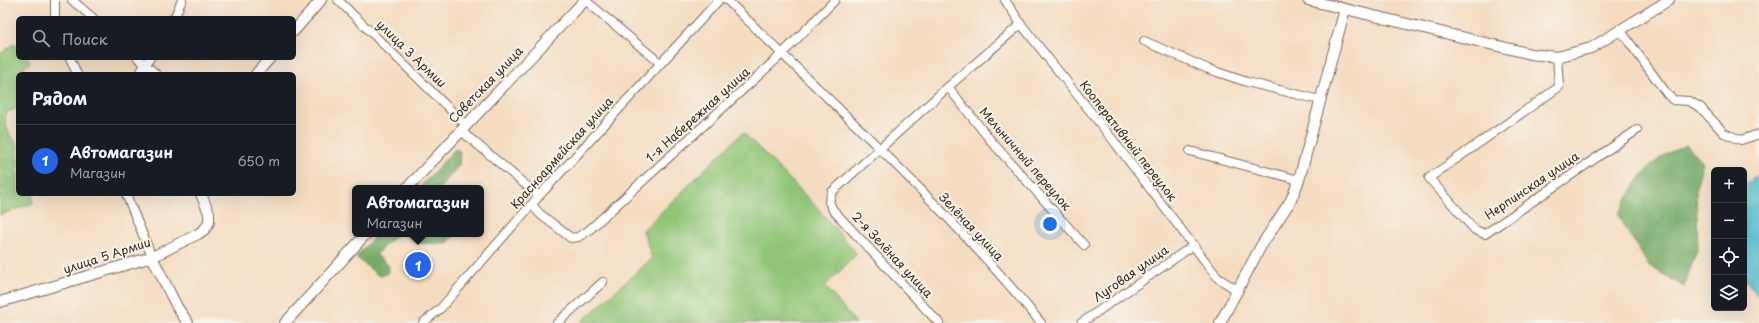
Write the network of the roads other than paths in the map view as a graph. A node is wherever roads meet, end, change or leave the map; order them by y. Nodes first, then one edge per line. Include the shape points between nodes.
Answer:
1 (55, 0) edge
2 (72, 0) edge
3 (182, 0) edge
4 (321, 0) edge
5 (338, 0) edge
6 (585, 0) edge
7 (719, 0) edge
8 (727, 0) edge
9 (835, 0) edge
10 (1005, 0) edge
11 (1308, 0) edge
12 (1669, 0) edge
13 (1344, 9) junction
14 (55, 16) edge
15 (91, 16) edge
16 (175, 16) edge
17 (1022, 24) junction
18 (296, 29) edge
19 (1621, 31) junction
20 (1144, 41) dead end
21 (782, 54) junction
22 (1558, 57) junction
23 (71, 60) edge
24 (268, 60) edge
25 (148, 61) edge
26 (660, 63) junction
27 (76, 72) edge
28 (140, 72) edge
29 (155, 72) edge
30 (258, 72) edge
31 (948, 87) junction
32 (1320, 100) junction
33 (463, 128) junction
34 (1637, 130) dead end
35 (1759, 134) edge
36 (881, 149) junction
37 (1190, 151) dead end
38 (1299, 180) junction
39 (410, 185) edge
40 (127, 196) edge
41 (202, 196) edge
42 (539, 196) junction
43 (532, 205) junction
44 (363, 237) edge
45 (1084, 245) dead end
46 (1194, 245) junction
47 (152, 257) junction
48 (603, 282) dead end
49 (1237, 290) junction
50 (0, 302) edge
51 (188, 323) edge
52 (285, 323) edge
53 (423, 323) edge
54 (557, 323) edge
55 (939, 323) edge
56 (1041, 323) edge
57 (1081, 323) edge
58 (1220, 323) edge

1 - 14 street
2 - 15 street
3 - 16 street
4 - 18 main road
5 - 33 street, улица 3 Армии
6 - 26 street
6 - 33 main road, Советская улица
7 - 26 street, Красноармейская улица
8 - 21 street, Зелёная улица
9 - 21 street, 1-я Набережная улица
10 - 17 street, Кооперативный переулок
11 - 13 main road
12 - 19 main road
13 - 22 main road via 1531,54
13 - 32 main road
17 - 31 street
17 - 46 street, Кооперативный переулок
19 - 22 main road via 1591,48
19 - 35 street via 1673,100 1689,102 1700,107 1724,133 1741,140
20 - 32 street via 1208,69 1247,82
21 - 36 street, Зелёная улица
21 - 43 street, 1-я Набережная улица via 588,231 571,238
22 - 34 street, Нерпинская улица via 1559,87 1429,178 1475,230 1484,234
23 - 27 street
24 - 30 main road
25 - 28 street
25 - 29 street
26 - 42 street, Красноармейская улица
31 - 36 street
31 - 45 street, Мельничный переулок via 991,141
32 - 38 main road
33 - 39 main road, Советская улица
33 - 42 street, улица 3 Армии
36 - 55 street, 2-я Зелёная улица via 832,192 829,202 833,210
36 - 56 street, Зелёная улица via 1003,278
37 - 38 street
38 - 49 main road via 1291,200 1261,246
40 - 47 street
41 - 47 main road, улица 5 Армии via 209,214 209,222 205,229
42 - 43 street, Красноармейская улица
43 - 53 street, Красноармейская улица via 441,308
44 - 52 main road
46 - 49 street, Кооперативный переулок via 1218,278
46 - 57 street, Луговая улица
47 - 50 main road, улица 5 Армии
47 - 51 main road
48 - 54 street
49 - 58 main road

